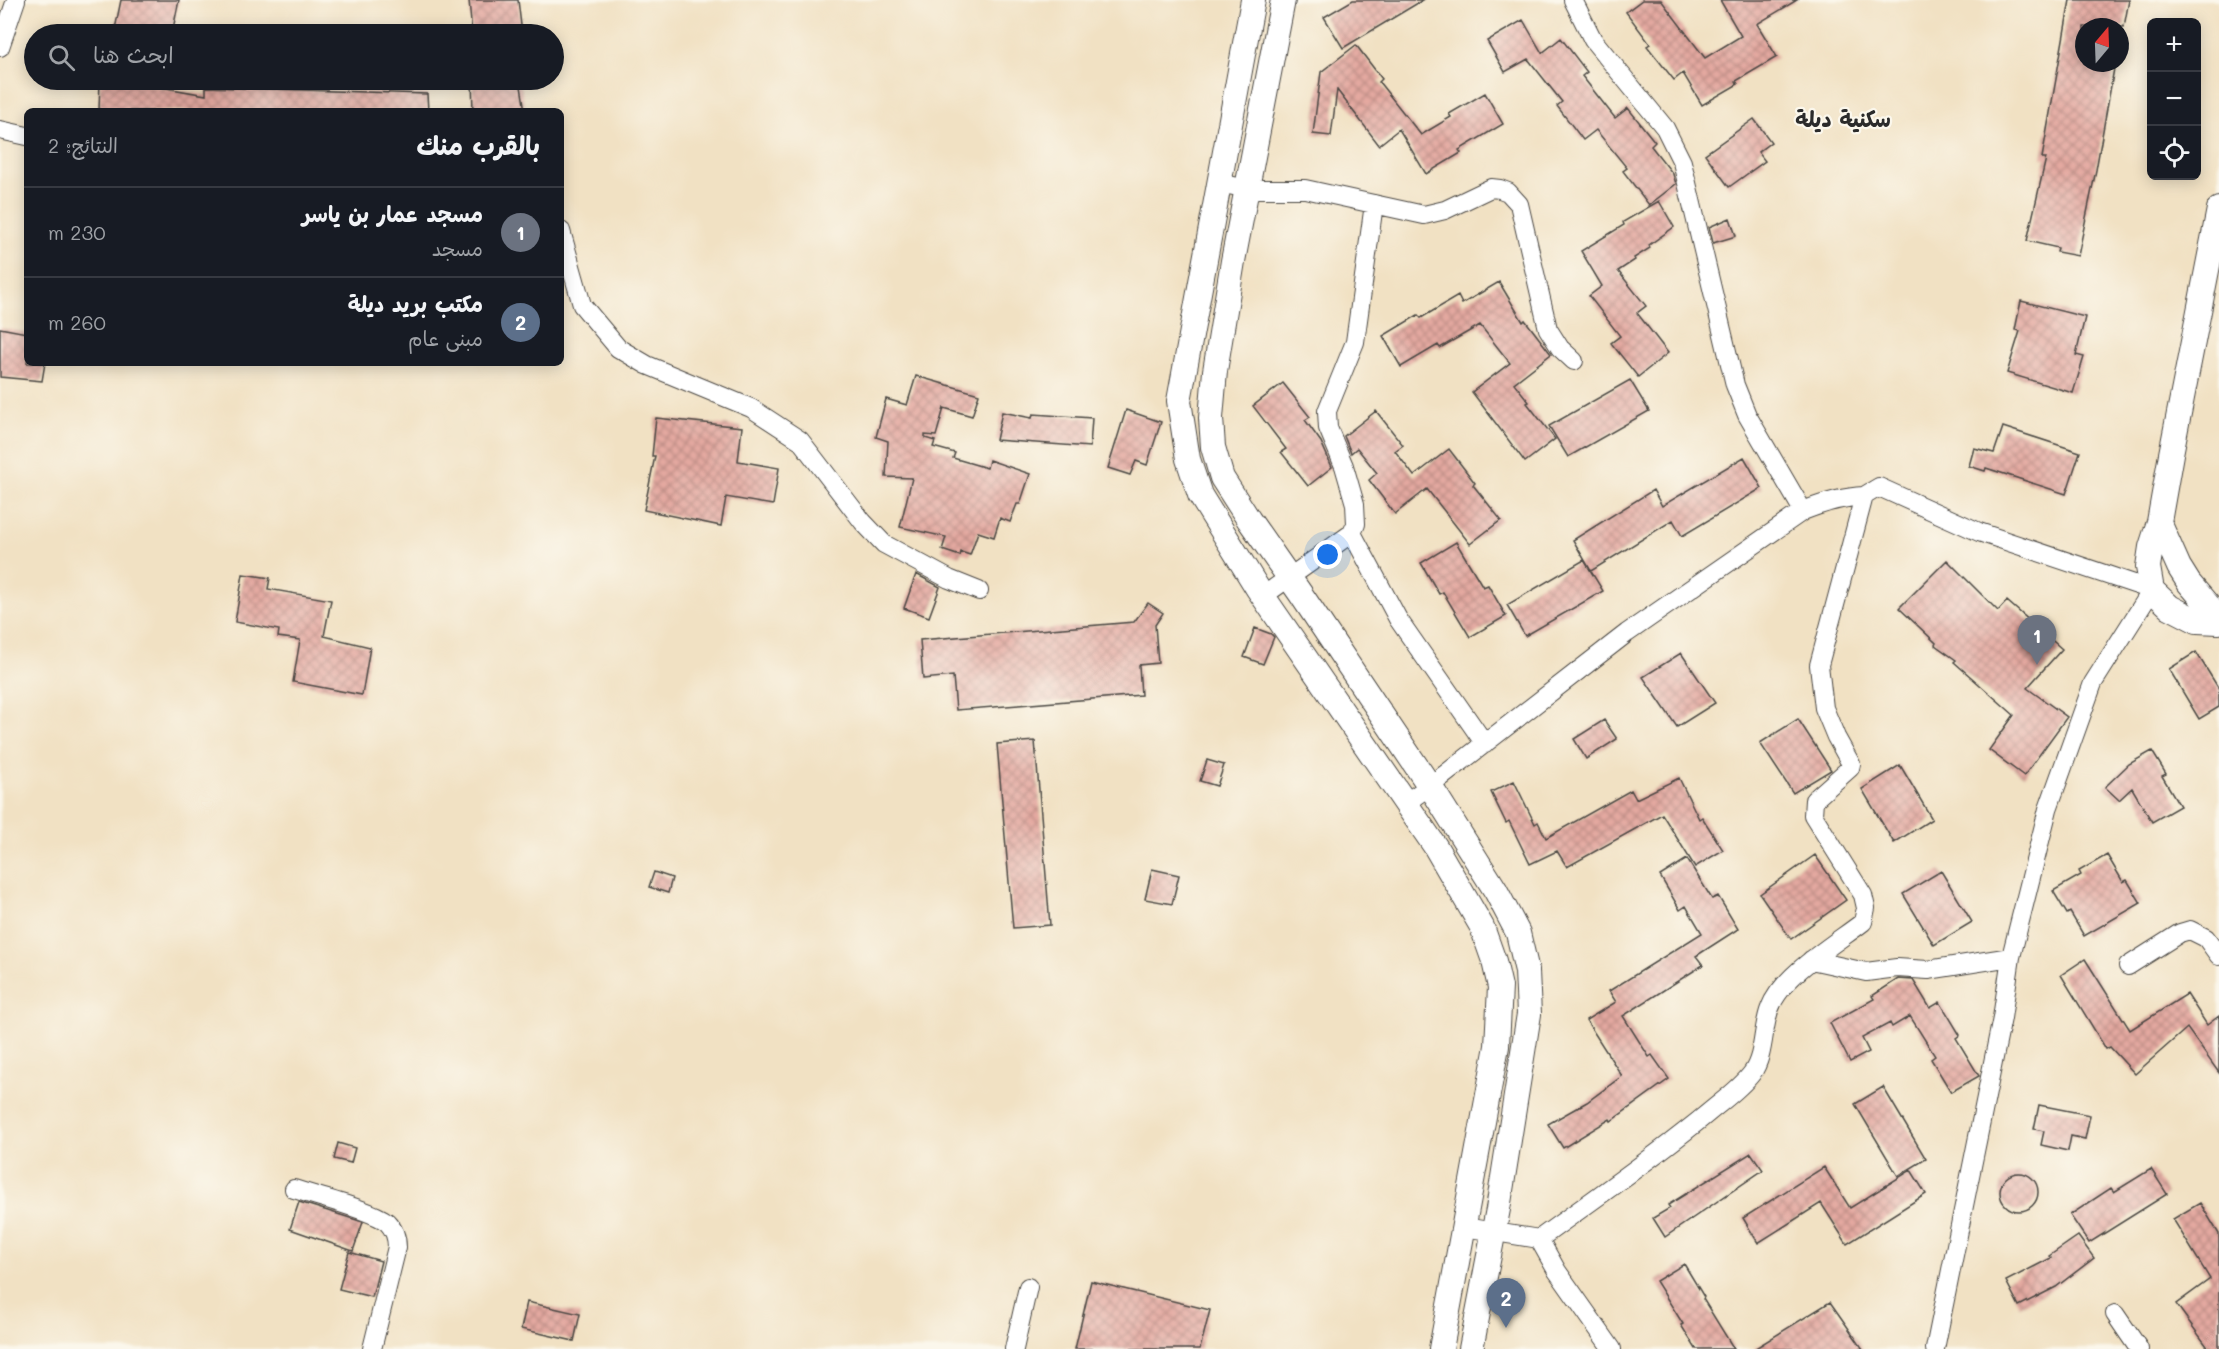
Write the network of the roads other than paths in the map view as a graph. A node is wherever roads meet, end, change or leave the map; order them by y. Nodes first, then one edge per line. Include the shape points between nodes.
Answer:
1 (16, 0) edge
2 (1253, 0) edge
3 (1283, 0) edge
4 (1573, 0) edge
5 (0, 47) edge
6 (0, 130) edge
7 (24, 135) edge
8 (1220, 183) junction
9 (1248, 189) junction
10 (1374, 204) junction
11 (2219, 209) edge
12 (564, 242) edge
13 (1574, 361) dead end
14 (1864, 496) junction
15 (1803, 511) junction
16 (2159, 522) junction
17 (1352, 533) junction
18 (1290, 578) junction
19 (2152, 590) junction
20 (979, 591) dead end
21 (1263, 596) junction
22 (2219, 618) edge
23 (2219, 622) edge
24 (1485, 744) junction
25 (1430, 786) junction
26 (1405, 803) junction
27 (2219, 956) edge
28 (2011, 957) junction
29 (1811, 960) junction
30 (2128, 966) dead end
31 (294, 1189) dead end
32 (1464, 1227) junction
33 (1494, 1232) junction
34 (1539, 1239) junction
35 (1028, 1287) dead end
36 (2115, 1314) dead end
37 (372, 1349) edge
38 (1014, 1349) edge
39 (1441, 1349) edge
40 (1471, 1349) edge
41 (1612, 1349) edge
42 (1935, 1349) edge
43 (2139, 1349) edge

1 - 5 street
2 - 8 street
3 - 9 street
4 - 15 street via 1593,40 1665,128 1682,162 1735,386 1747,415
6 - 7 street
8 - 9 street
8 - 21 street via 1179,401 1188,459 1200,495
9 - 10 street via 1305,189
9 - 18 street via 1215,371 1213,447 1222,478
10 - 13 street via 1424,215 1445,210 1491,188 1508,192 1520,204 1548,329
10 - 17 street via 1355,342 1327,411 1328,428 1355,504 1356,524
11 - 16 street
12 - 20 street via 582,305 618,348 647,365 751,408 800,440 884,544
14 - 15 street
14 - 19 street via 1880,487 1979,532
14 - 29 street via 1819,665 1824,708 1851,764 1814,800 1813,815 1863,895 1866,908 1863,922
15 - 24 street via 1627,633
16 - 19 street via 2148,567
16 - 22 street via 2184,575
17 - 18 street
17 - 24 street via 1398,619
18 - 21 street
18 - 25 street
19 - 23 street via 2170,607 2197,621
19 - 28 street via 2093,683 2048,809
21 - 26 street
24 - 25 street
25 - 26 street
25 - 33 street via 1496,891 1518,933 1527,971 1529,1014
26 - 32 street via 1482,927 1500,987 1497,1046
27 - 30 street via 2206,938 2190,930
28 - 29 street via 1928,970 1866,972
28 - 42 street
29 - 34 street via 1773,1002 1752,1073 1689,1129
31 - 37 street via 373,1215 386,1221 395,1233 397,1247
32 - 33 street
32 - 39 street
33 - 34 street
33 - 40 street
34 - 41 street
35 - 38 street
36 - 43 street

